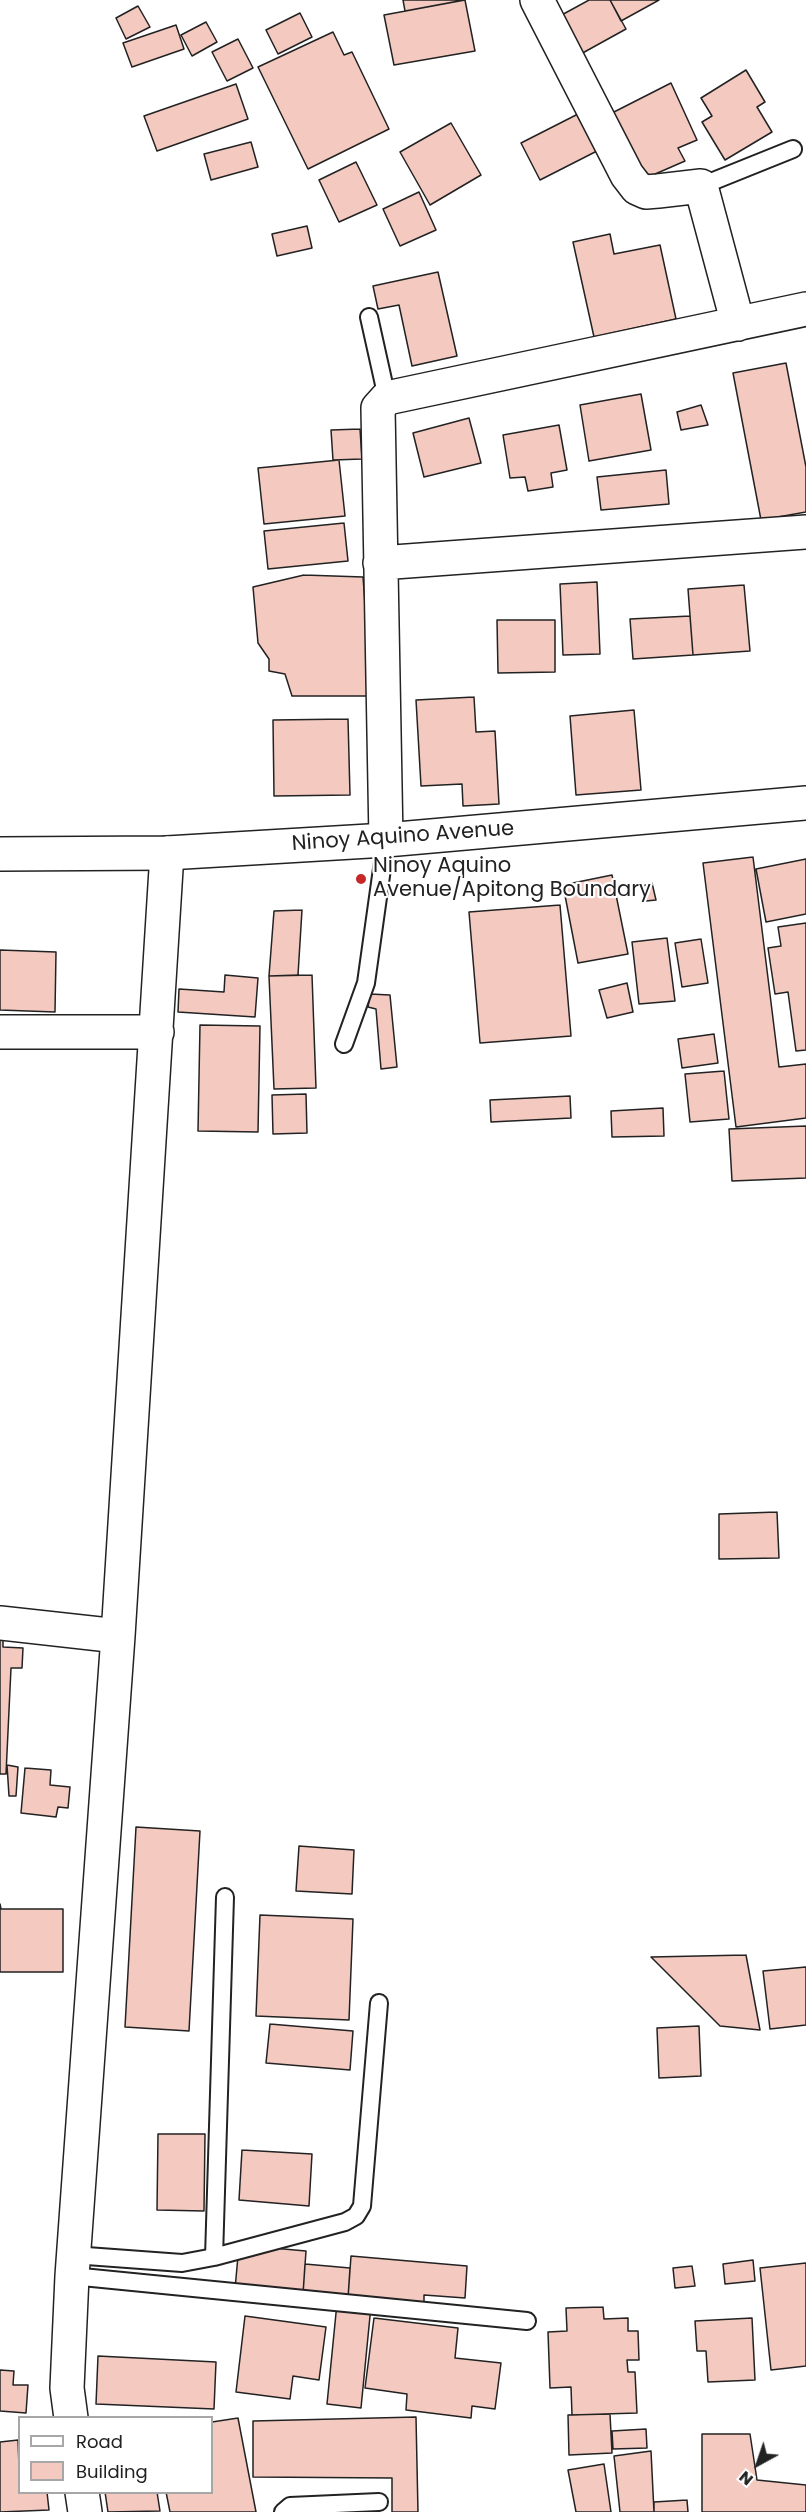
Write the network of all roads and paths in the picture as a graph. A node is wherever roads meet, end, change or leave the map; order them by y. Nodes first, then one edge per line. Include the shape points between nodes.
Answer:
1 (537, 0) edge
2 (794, 149) dead end
3 (701, 186) junction
4 (806, 309) edge
5 (369, 317) dead end
6 (738, 324) junction
7 (387, 398) junction
8 (806, 532) edge
9 (380, 563) junction
10 (806, 803) edge
11 (386, 840) junction
12 (167, 853) junction
13 (0, 854) edge
14 (0, 1032) edge
15 (157, 1032) junction
16 (344, 1044) dead end
17 (0, 1623) edge
18 (118, 1636) junction
19 (225, 1897) dead end
20 (379, 2003) dead end
21 (214, 2257) junction
22 (73, 2266) junction
23 (527, 2321) dead end
24 (71, 2416) edge
25 (82, 2494) edge
26 (379, 2502) dead end
27 (85, 2512) edge
28 (283, 2512) edge

1 - 3 street via 637,188 646,192
2 - 3 lane
3 - 6 street
4 - 6 street
5 - 7 lane
6 - 7 street
7 - 9 street via 378,408
8 - 9 street
9 - 11 street
10 - 11 street, Ninoy Aquino Avenue
11 - 12 street, Ninoy Aquino Avenue
11 - 16 lane via 366,983
12 - 13 street, Ninoy Aquino Avenue
12 - 15 street
14 - 15 street
15 - 18 street
17 - 18 street
18 - 22 street
19 - 21 lane
20 - 21 lane via 360,2211 345,2222
21 - 22 lane via 182,2263
22 - 23 lane
22 - 24 street via 67,2388
25 - 27 street
26 - 28 lane via 290,2506

